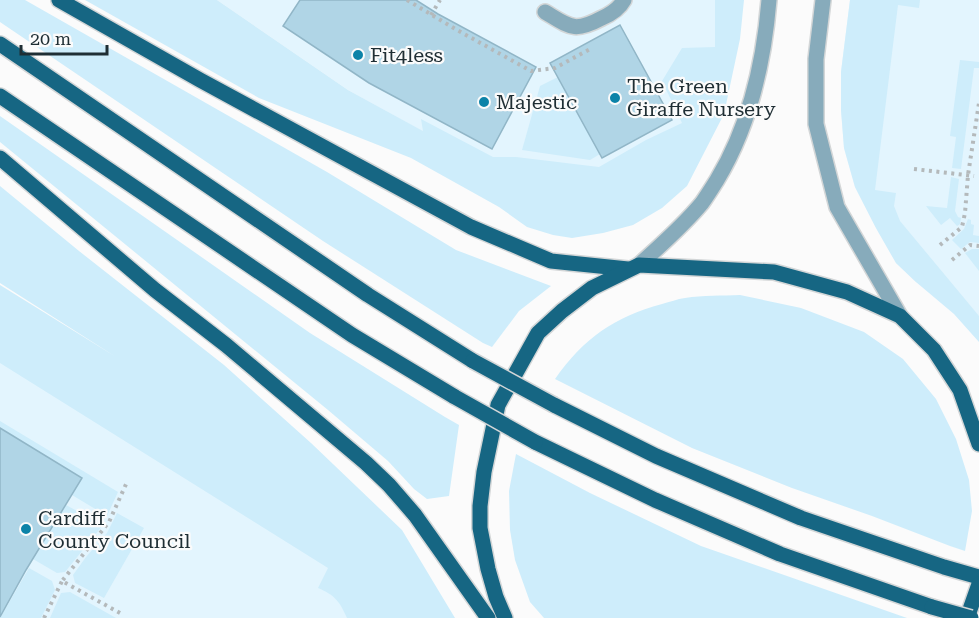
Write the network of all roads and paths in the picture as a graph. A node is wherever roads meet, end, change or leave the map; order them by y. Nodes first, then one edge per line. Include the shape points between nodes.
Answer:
1 (59, 0) edge
2 (407, 0) edge
3 (440, 0) edge
4 (624, 0) edge
5 (769, 0) edge
6 (823, 0) edge
7 (545, 12) dead end
8 (431, 15) junction
9 (0, 44) edge
10 (593, 47) dead end
11 (0, 96) edge
12 (979, 103) edge
13 (0, 158) edge
14 (914, 169) dead end
15 (968, 175) junction
16 (974, 176) dead end
17 (940, 245) dead end
18 (979, 246) edge
19 (952, 260) dead end
20 (634, 267) junction
21 (900, 316) junction
22 (960, 390) junction
23 (979, 404) edge
24 (979, 444) edge
25 (127, 482) dead end
26 (979, 577) edge
27 (62, 580) junction
28 (979, 584) edge
29 (120, 614) dead end
30 (44, 618) edge
31 (488, 618) edge
32 (505, 618) edge
33 (969, 618) edge

1 - 20 main road via 471,227 551,261
2 - 8 path
3 - 8 path
4 - 7 street via 613,12 578,28
5 - 20 street via 753,97 730,158 703,201 673,234
6 - 21 street via 816,59 816,124 837,207
8 - 10 path via 531,70 555,68
9 - 26 main road, bridge via 368,295 473,361 656,456 801,518
11 - 33 main road, bridge via 352,335 536,442 654,500 780,554
12 - 15 path
13 - 31 main road via 366,463 415,515
14 - 15 path
15 - 16 path
15 - 17 path via 962,227
18 - 19 path via 970,246
20 - 21 main road via 774,272 847,292
20 - 32 main road via 592,288 538,333 498,405 484,472 480,528 488,569
21 - 22 main road via 934,350
22 - 23 main road
22 - 24 main road
25 - 27 path via 109,522
27 - 29 path
27 - 30 path
28 - 33 main road

